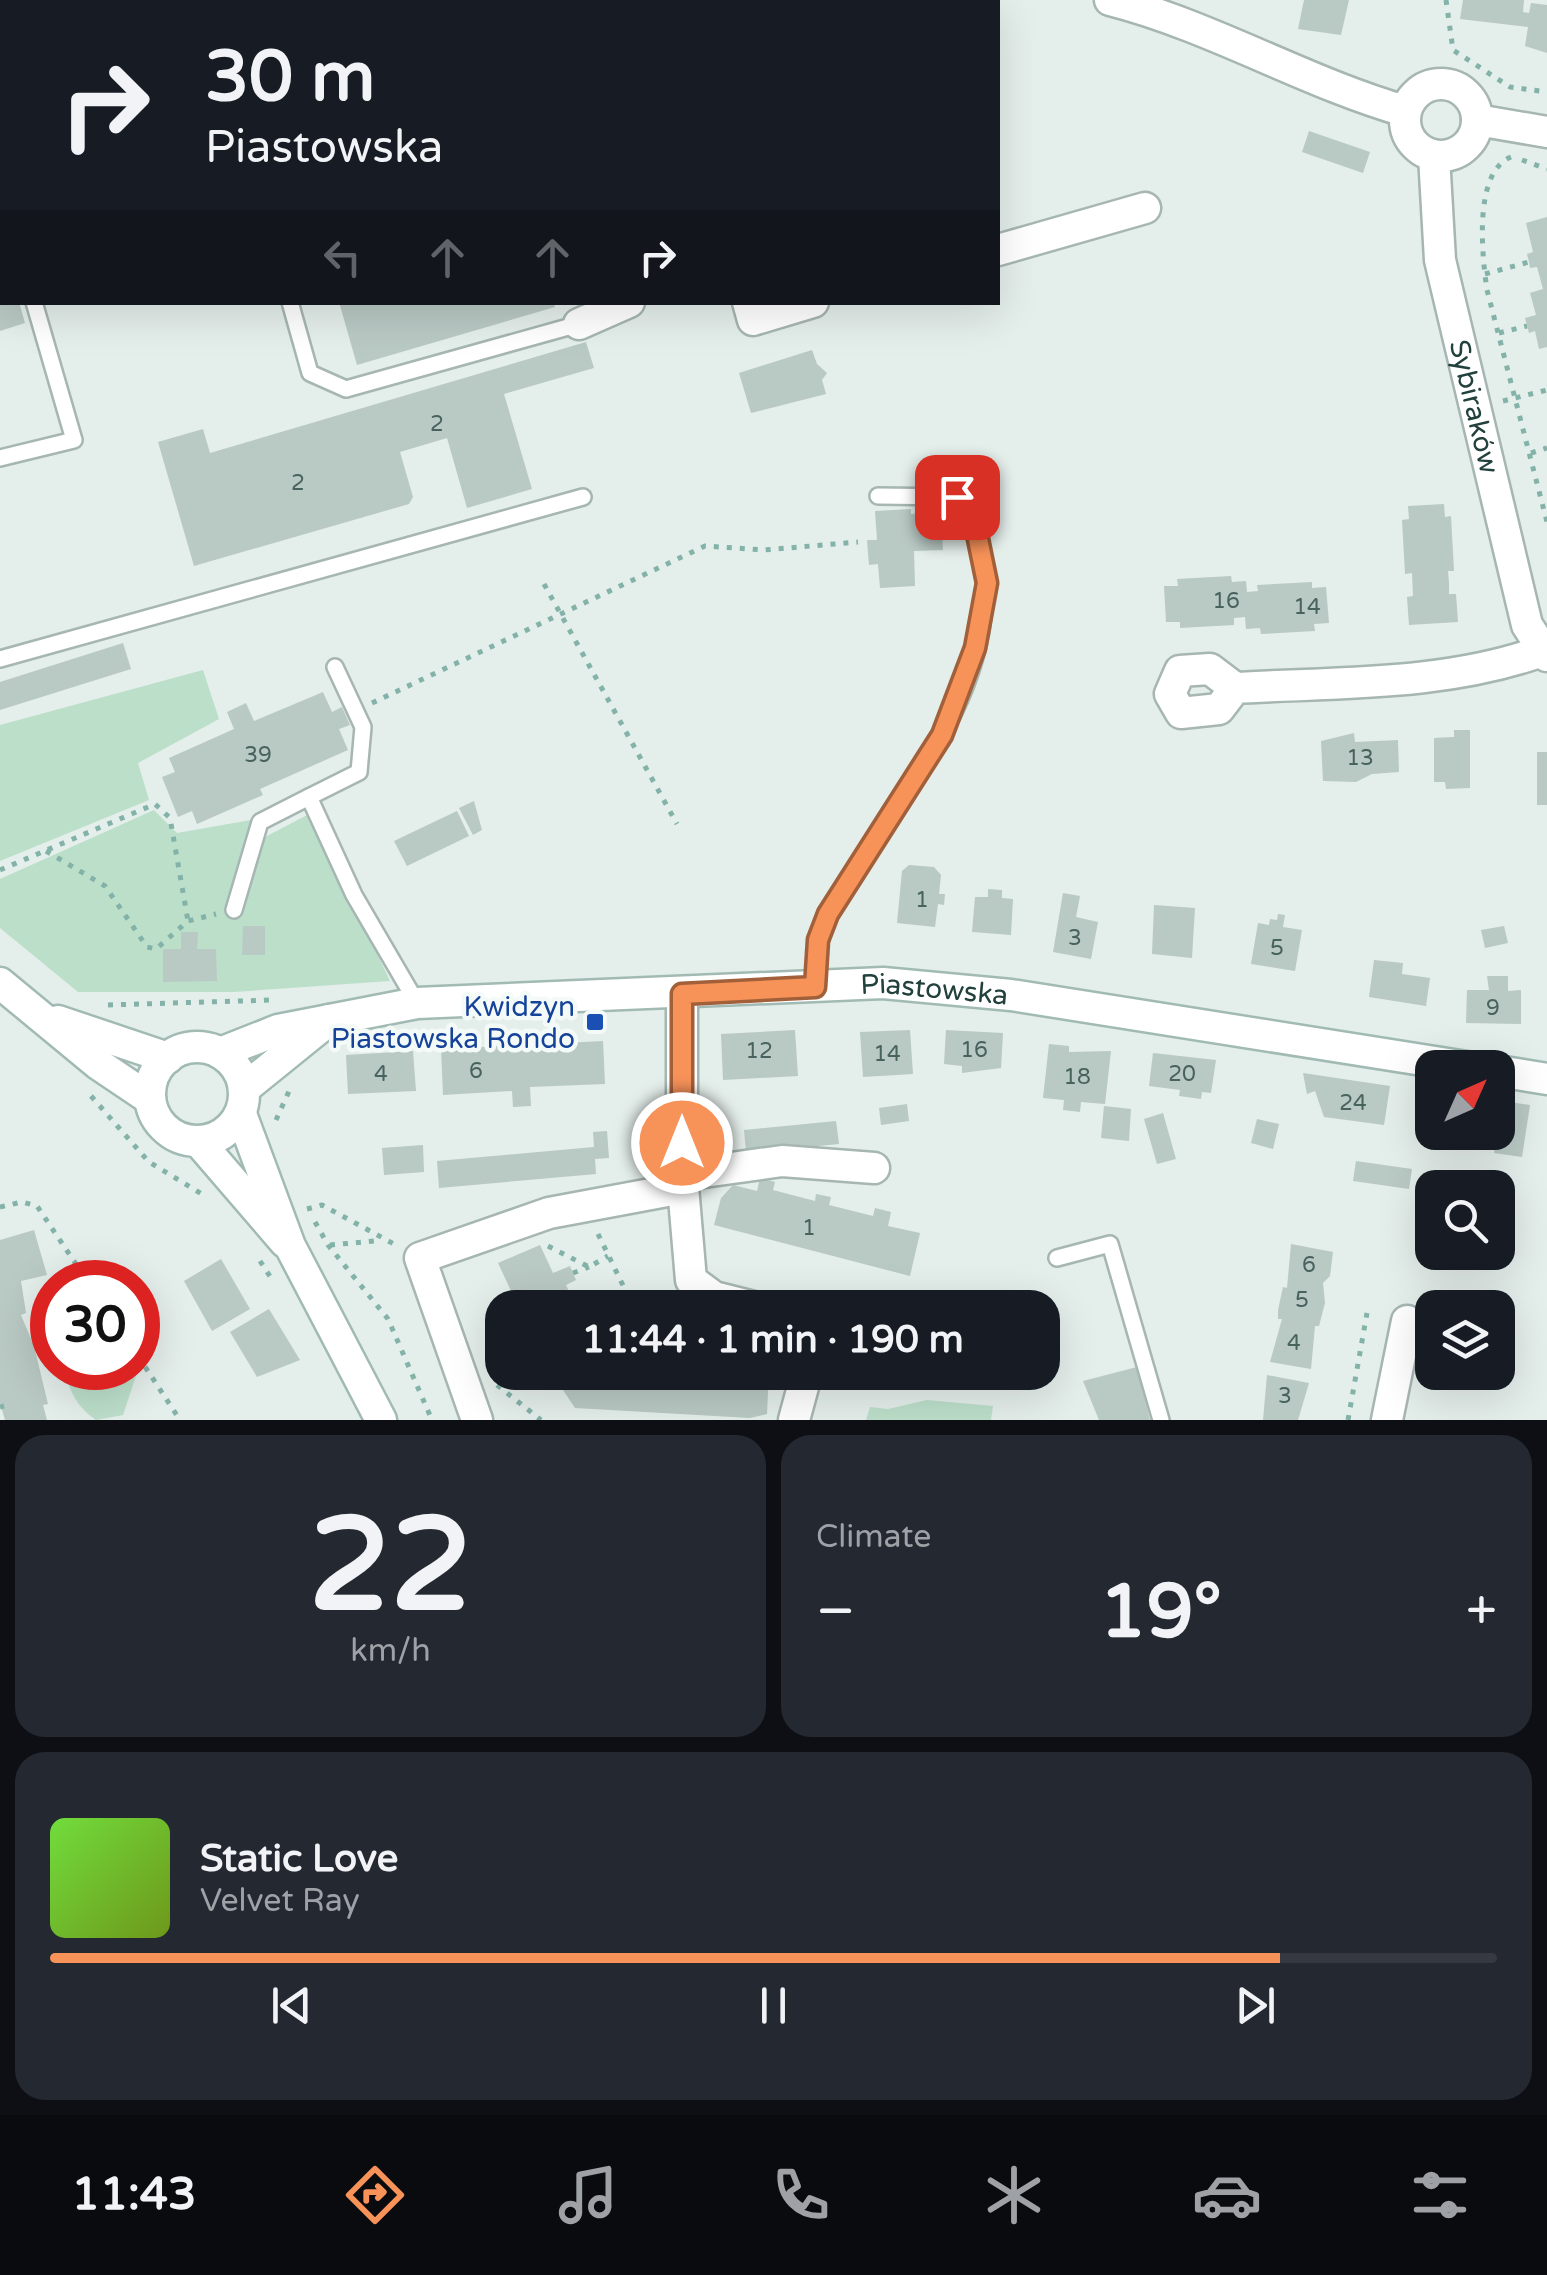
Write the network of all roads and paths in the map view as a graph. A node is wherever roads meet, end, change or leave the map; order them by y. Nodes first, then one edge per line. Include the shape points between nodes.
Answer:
1 (1110, 0) edge
2 (1446, 0) edge
3 (1547, 92) edge
4 (1405, 112) junction
5 (1477, 120) junction
6 (1547, 132) edge
7 (1434, 156) junction
8 (1547, 168) edge
9 (1145, 208) dead end
10 (1000, 249) edge
11 (1528, 262) dead end
12 (1484, 274) junction
13 (35, 305) edge
14 (291, 305) edge
15 (622, 305) edge
16 (749, 305) edge
17 (803, 305) edge
18 (578, 324) joint
19 (1526, 326) dead end
20 (1498, 333) junction
21 (1547, 390) edge
22 (1517, 398) junction
23 (1476, 408) junction
24 (1547, 448) edge
25 (1530, 453) junction
26 (0, 458) edge
27 (878, 496) dead end
28 (584, 497) dead end
29 (1547, 522) edge
30 (858, 542) dead end
31 (544, 584) dead end
32 (560, 614) junction
33 (1544, 653) edge
34 (0, 659) edge
35 (335, 667) dead end
36 (1235, 688) dead end
37 (355, 710) junction
38 (309, 797) junction
39 (677, 824) dead end
40 (45, 850) junction
41 (0, 870) edge
42 (234, 910) dead end
43 (0, 983) edge
44 (815, 987) junction
45 (682, 994) junction
46 (262, 1001) dead end
47 (418, 1003) junction
48 (90, 1005) dead end
49 (45, 1017) junction
50 (332, 1018) junction
51 (220, 1053) junction
52 (168, 1058) junction
53 (1415, 1059) edge
54 (1515, 1074) edge
55 (1547, 1079) edge
56 (82, 1088) dead end
57 (291, 1088) dead end
58 (150, 1099) junction
59 (243, 1101) junction
60 (275, 1132) dead end
61 (199, 1142) junction
62 (874, 1168) dead end
63 (683, 1182) junction
64 (300, 1194) dead end
65 (212, 1199) dead end
66 (0, 1206) edge
67 (585, 1206) junction
68 (308, 1209) junction
69 (519, 1224) junction
70 (380, 1236) junction
71 (328, 1245) junction
72 (290, 1246) junction
73 (253, 1251) dead end
74 (608, 1256) junction
75 (420, 1258) junction
76 (1057, 1258) dead end
77 (73, 1260) edge
78 (588, 1267) junction
79 (573, 1273) dead end
80 (625, 1290) edge
81 (705, 1290) edge
82 (283, 1297) dead end
83 (1367, 1313) dead end
84 (1406, 1321) dead end
85 (160, 1390) edge
86 (802, 1390) edge
87 (180, 1420) edge
88 (382, 1420) edge
89 (432, 1420) edge
90 (477, 1420) edge
91 (794, 1420) edge
92 (1161, 1420) edge
93 (1348, 1420) edge
94 (1387, 1420) edge

1 - 4 street
2 - 3 path via 1453,50 1510,88
4 - 5 street via 1412,98 1437,84 1465,93
4 - 7 street via 1410,140
5 - 6 street
5 - 7 street via 1464,148
7 - 23 street, Sybiraków via 1440,260
8 - 12 path via 1511,157 1491,172
9 - 10 street
11 - 12 path
12 - 20 path
13 - 26 lane via 74,440
14 - 18 lane via 310,373 346,389
15 - 18 street
16 - 17 street via 753,320
19 - 20 path
20 - 22 path
21 - 22 path
22 - 23 path
22 - 25 path
23 - 33 street, Sybiraków via 1527,625
24 - 25 path
25 - 29 path
27 - 44 lane via 957,497 972,510 987,583 964,686 942,735 828,914 818,940
28 - 34 lane
30 - 32 path via 764,550 705,546
31 - 32 path
32 - 37 path
32 - 39 path
33 - 36 street, Sybiraków via 1438,676
35 - 37 lane
37 - 38 lane via 363,727 358,772
38 - 42 lane via 260,822
38 - 47 lane via 354,895
40 - 40 path via 155,804 170,818 188,921 156,950 147,947 104,886
40 - 41 path
43 - 49 street
44 - 45 street, Piastowska
44 - 53 street, Piastowska via 883,982 1012,994
45 - 47 street, Piastowska
45 - 63 street
46 - 48 path
47 - 50 street, Piastowska
49 - 52 street
49 - 58 street
50 - 51 street, Piastowska
50 - 59 street, Piastowska
51 - 52 street via 193,1047
51 - 59 street via 240,1074
52 - 58 street via 151,1084
54 - 55 street
56 - 65 path via 149,1162
57 - 60 path
58 - 61 street via 166,1130
59 - 61 street via 216,1138
59 - 72 street
61 - 72 street
62 - 63 street via 782,1161
63 - 67 street
63 - 81 street via 691,1280
64 - 68 path
66 - 77 path via 37,1206
67 - 69 street
67 - 74 path
68 - 70 path via 322,1205
68 - 71 path
69 - 75 street
69 - 78 path
70 - 71 path
70 - 75 path
71 - 89 path via 388,1320
72 - 88 street
73 - 82 path
74 - 78 path
74 - 80 path
75 - 90 street
76 - 92 lane via 1110,1244
78 - 79 path
83 - 93 path
84 - 94 street
85 - 87 path
86 - 91 street

